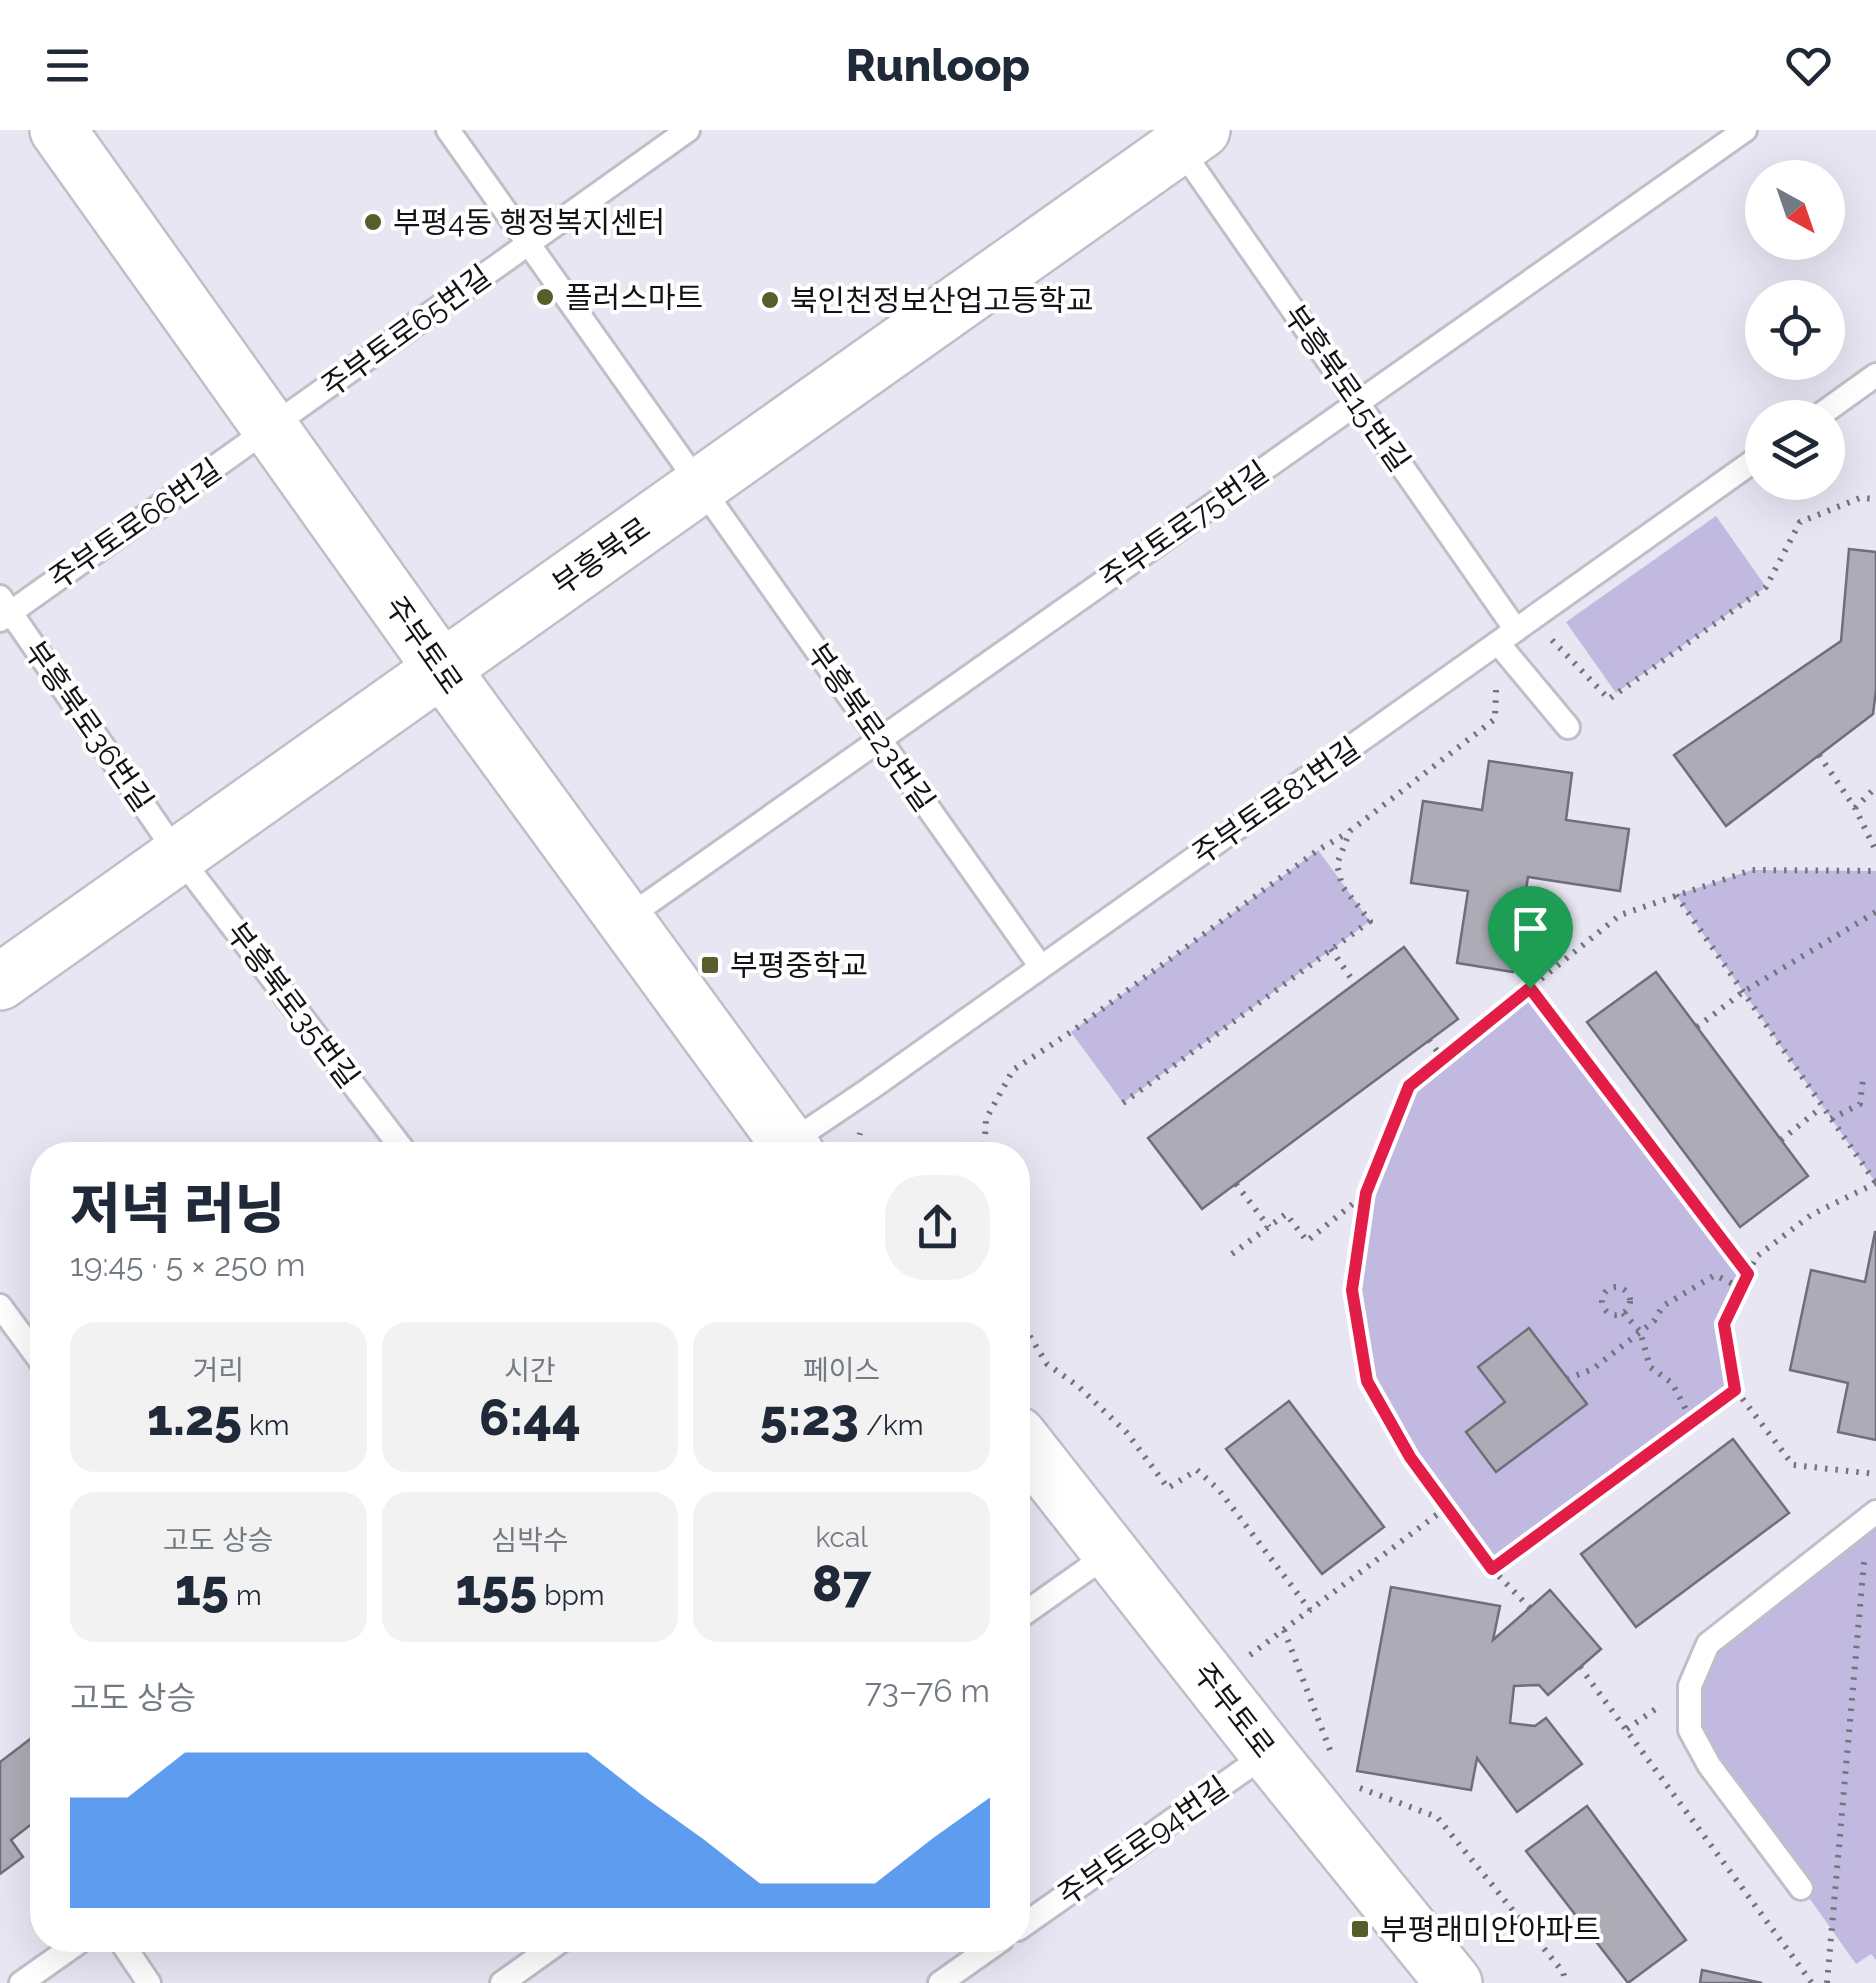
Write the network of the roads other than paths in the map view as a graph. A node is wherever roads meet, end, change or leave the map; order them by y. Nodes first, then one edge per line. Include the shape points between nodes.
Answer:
1 (58, 130) edge
2 (448, 130) edge
3 (688, 130) edge
4 (1745, 130) edge
5 (1183, 135) edge
6 (529, 243) junction
7 (1876, 375) edge
8 (1841, 400) edge
9 (1358, 403) junction
10 (271, 428) junction
11 (1745, 467) edge
12 (700, 486) junction
13 (4, 610) edge
14 (1515, 631) junction
15 (442, 669) junction
16 (1568, 726) dead end
17 (880, 740) junction
18 (178, 855) junction
19 (623, 921) junction
20 (1042, 968) junction
21 (0, 982) edge
22 (397, 1142) edge
23 (780, 1142) edge
24 (799, 1142) edge
25 (0, 1306) edge
26 (30, 1347) edge
27 (1030, 1450) edge
28 (1872, 1517) edge
29 (1110, 1553) junction
30 (1030, 1610) edge
31 (1268, 1753) junction
32 (1801, 1888) dead end
33 (1030, 1921) edge
34 (65, 1952) edge
35 (128, 1952) edge
36 (545, 1952) edge
37 (985, 1952) edge
38 (1444, 1980) edge
39 (21, 1983) edge
40 (150, 1983) edge
41 (502, 1983) edge
42 (940, 1983) edge

1 - 10 main road, 주부토로
2 - 6 lane, 부흥북로23번길
3 - 6 lane, 주부토로65번길
4 - 9 lane, 주부토로75번길
5 - 9 lane, 부흥북로15번길
5 - 12 main road, 부흥북로
6 - 10 lane, 주부토로65번길
6 - 12 lane, 부흥북로23번길
7 - 8 lane
9 - 14 lane, 부흥북로15번길
9 - 17 lane, 주부토로75번길
10 - 13 lane, 주부토로66번길
10 - 15 main road, 주부토로
11 - 14 lane, 주부토로81번길
12 - 15 main road, 부흥북로
12 - 17 lane, 부흥북로23번길
13 - 18 lane, 부흥북로36번길
14 - 16 lane, 부흥북로15번길
14 - 20 lane, 주부토로81번길
15 - 18 main road, 부흥북로
15 - 19 main road, 주부토로
17 - 19 lane, 주부토로75번길
17 - 20 lane, 부흥북로23번길
18 - 21 main road, 부흥북로
18 - 22 lane, 부흥북로35번길
19 - 23 main road, 주부토로
20 - 24 lane, 주부토로81번길
25 - 26 lane
27 - 29 main road, 주부토로
28 - 32 lane via 1708,1644 1690,1686 1690,1730 1709,1765
29 - 30 lane
29 - 31 main road, 주부토로
31 - 33 lane, 주부토로94번길
31 - 38 main road, 주부토로
34 - 39 lane
35 - 40 lane
36 - 41 lane
37 - 42 lane

